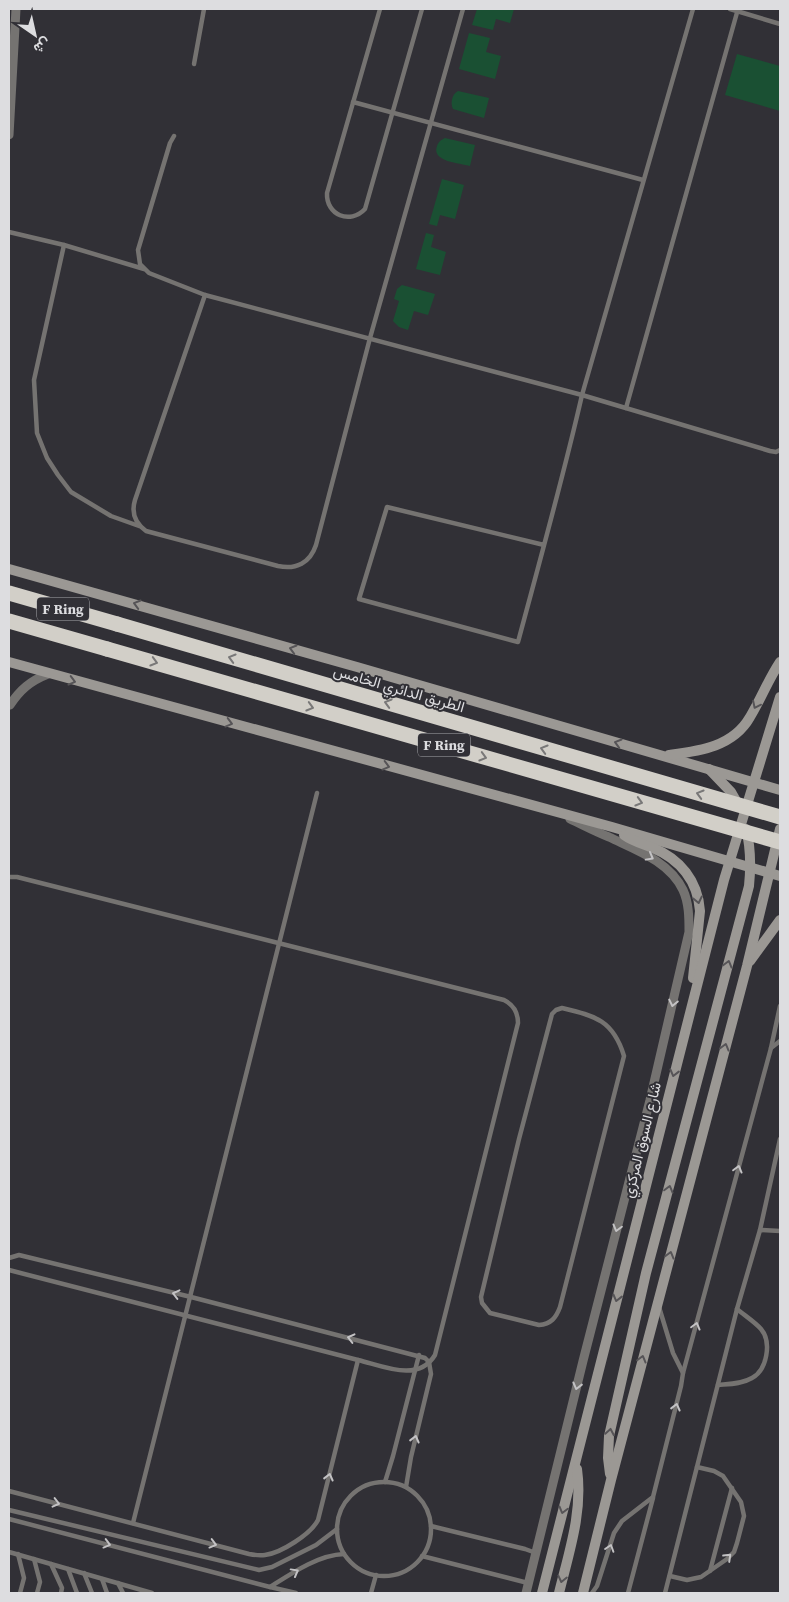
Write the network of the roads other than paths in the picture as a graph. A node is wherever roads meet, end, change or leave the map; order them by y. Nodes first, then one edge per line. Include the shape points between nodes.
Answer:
1 (16, 9) edge
2 (204, 9) edge
3 (380, 9) edge
4 (422, 9) edge
5 (463, 9) edge
6 (693, 9) edge
7 (730, 9) edge
8 (738, 10) edge
9 (780, 24) edge
10 (194, 64) dead end
11 (353, 102) junction
12 (393, 113) junction
13 (431, 123) junction
14 (9, 135) edge
15 (174, 136) dead end
16 (643, 180) junction
17 (9, 232) edge
18 (64, 246) junction
19 (144, 269) junction
20 (205, 295) junction
21 (370, 338) junction
22 (582, 395) junction
23 (626, 408) junction
24 (780, 450) edge
25 (140, 527) junction
26 (544, 545) junction
27 (9, 569) edge
28 (9, 593) edge
29 (9, 621) edge
30 (9, 662) edge
31 (780, 662) edge
32 (48, 674) junction
33 (9, 693) edge
34 (780, 697) edge
35 (9, 707) edge
36 (664, 756) junction
37 (709, 769) junction
38 (754, 782) junction
39 (780, 790) edge
40 (317, 793) dead end
41 (559, 813) junction
42 (743, 816) junction
43 (780, 817) edge
44 (612, 827) junction
45 (780, 829) edge
46 (780, 842) edge
47 (729, 860) junction
48 (750, 867) junction
49 (769, 872) junction
50 (780, 876) edge
51 (9, 877) edge
52 (780, 920) edge
53 (279, 944) junction
54 (747, 966) junction
55 (780, 1006) edge
56 (690, 1008) junction
57 (780, 1041) edge
58 (771, 1048) junction
59 (780, 1139) edge
60 (597, 1158) joint
61 (760, 1230) junction
62 (780, 1230) edge
63 (9, 1258) edge
64 (9, 1270) edge
65 (190, 1297) junction
66 (658, 1302) junction
67 (737, 1309) junction
68 (186, 1316) junction
69 (419, 1355) junction
70 (358, 1360) junction
71 (429, 1362) junction
72 (416, 1370) junction
73 (683, 1373) junction
74 (718, 1385) junction
75 (576, 1463) junction
76 (697, 1467) junction
77 (611, 1480) junction
78 (385, 1482) junction
79 (406, 1487) junction
80 (732, 1488) junction
81 (9, 1491) edge
82 (653, 1497) junction
83 (9, 1510) edge
84 (9, 1519) edge
85 (134, 1523) junction
86 (431, 1526) junction
87 (337, 1529) junction
88 (9, 1552) edge
89 (536, 1553) junction
90 (18, 1554) junction
91 (344, 1554) junction
92 (422, 1556) junction
93 (34, 1559) junction
94 (51, 1564) junction
95 (68, 1569) junction
96 (710, 1572) junction
97 (84, 1573) junction
98 (376, 1575) junction
99 (670, 1576) junction
100 (102, 1579) junction
101 (118, 1583) junction
102 (528, 1583) junction
103 (270, 1587) junction
104 (136, 1591) edge
105 (20, 1593) edge
106 (37, 1593) edge
107 (61, 1593) edge
108 (77, 1593) edge
109 (92, 1593) edge
110 (107, 1593) edge
111 (123, 1593) edge
112 (152, 1593) edge
113 (296, 1593) edge
114 (370, 1593) edge
115 (526, 1593) edge
116 (542, 1593) edge
117 (559, 1593) edge
118 (583, 1593) edge
119 (592, 1593) edge
120 (628, 1593) edge
121 (665, 1593) edge

1 - 14 street
2 - 10 lane
3 - 11 lane
4 - 12 lane
5 - 13 lane
6 - 16 lane
7 - 8 lane
8 - 9 lane
8 - 23 lane
11 - 12 lane
11 - 12 lane via 327,193 331,209 343,217 357,216 365,210
12 - 13 lane
13 - 16 lane
13 - 21 lane
15 - 19 lane via 138,250
16 - 22 lane
17 - 18 lane
18 - 19 lane
18 - 25 lane via 34,380 37,433 47,458 72,492 111,516
19 - 20 lane
20 - 21 lane
20 - 25 lane via 135,500 133,514
21 - 22 lane
21 - 25 lane via 316,545 308,559 286,568
22 - 23 lane
22 - 26 lane
23 - 24 lane via 770,451
26 - 26 lane via 518,642 359,599 387,507
36 -> 27 main road, الطريق الدائري الخامس
43 -> 28 highway, الطريق الدائري الخامس / F Ring, bridge
29 -> 46 highway, F Ring, bridge
30 - 32 main road
31 -> 36 main road via 750,719 737,733 705,750
32 - 35 street via 27,684
32 -> 41 main road
33 - 35 street
34 - 38 main road, شارع السوق المركزي
36 - 37 main road, الطريق الدائري الخامس
37 - 38 main road, الطريق الدائري الخامس
37 - 42 main road via 731,792
38 - 39 main road, الطريق الدائري الخامس
38 - 42 main road, شارع السوق المركزي
40 - 53 lane
41 - 44 main road
41 -> 89 street, شارع السوق المركزي via 648,856 669,871 683,890 689,913 689,932
42 - 47 main road, شارع السوق المركزي
42 - 48 main road via 750,842
44 - 47 main road
44 -> 56 main road via 676,861 697,892 700,911
45 - 49 main road
47 - 48 main road
47 - 56 main road, شارع السوق المركزي
48 - 49 main road
77 -> 48 main road via 609,1436 646,1273 749,886
49 - 50 main road
49 - 54 main road
51 - 53 lane
52 - 54 main road
53 - 65 lane
53 - 71 lane via 504,1000 518,1016 435,1354
66 -> 54 main road
55 - 58 lane
56 -> 75 main road, شارع السوق المركزي
57 - 58 lane
73 -> 58 lane
59 - 61 lane
60 - 60 lane via 624,1056 612,1031 602,1021 562,1008 552,1014 482,1291 482,1303 490,1313 539,1325 552,1321 557,1315
61 - 62 lane
61 - 67 lane
65 -> 63 lane via 19,1255
64 - 68 lane
65 - 68 lane
69 -> 65 lane
66 - 73 lane via 673,1353
77 -> 66 main road
67 - 74 lane
67 - 74 lane via 762,1330 766,1354 761,1370 753,1378
68 - 70 lane
68 - 85 lane
69 - 71 lane
69 - 72 lane
70 - 72 lane via 405,1371
85 -> 70 lane via 256,1555 274,1553 308,1533 318,1520
71 - 72 lane
79 -> 71 lane via 431,1374
72 - 78 lane
82 -> 73 lane
74 - 76 lane
75 -> 116 main road, شارع السوق المركزي
75 -> 117 main road via 578,1511
76 - 80 lane via 719,1473
76 - 99 lane
77 - 118 main road
78 - 79 lane
78 - 87 lane via 366,1485 351,1495 341,1511
79 - 86 lane via 423,1503
80 - 96 lane
96 -> 80 lane via 731,1556 737,1543 744,1512
81 -> 85 lane
119 -> 82 lane via 614,1533 622,1521
82 - 120 lane
83 - 87 lane via 259,1570 272,1568 316,1545
84 -> 103 lane
86 - 89 lane
86 - 92 lane via 430,1539
87 - 91 lane
88 - 90 lane
89 - 102 street, شارع السوق المركزي
90 - 93 lane
90 - 105 lane via 24,1578
91 - 98 lane via 358,1568
103 -> 91 lane via 332,1554
92 - 98 lane via 401,1572
92 - 102 lane
93 - 94 lane
93 - 106 lane via 40,1582
94 - 95 lane
94 - 107 lane via 62,1588
95 - 97 lane
95 - 108 lane
96 - 99 lane via 692,1580
97 - 100 lane
97 - 109 lane
98 - 114 lane
99 - 121 lane
100 - 101 lane
100 - 110 lane
101 - 104 lane
101 - 111 lane
102 - 115 street, شارع السوق المركزي
103 - 113 lane
104 - 112 lane

